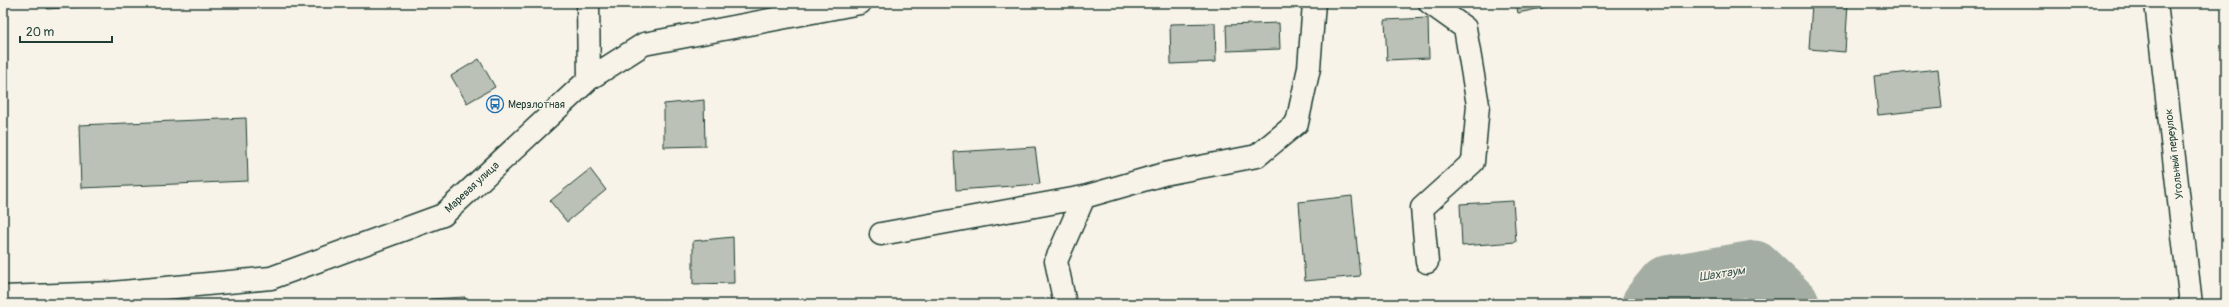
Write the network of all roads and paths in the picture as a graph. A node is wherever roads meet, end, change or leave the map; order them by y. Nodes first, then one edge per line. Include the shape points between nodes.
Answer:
1 (588, 3) edge
2 (860, 3) edge
3 (1314, 3) edge
4 (1430, 3) edge
5 (2156, 3) edge
6 (589, 79) junction
7 (1084, 197) junction
8 (881, 234) dead end
9 (1427, 262) dead end
10 (3, 297) edge
11 (113, 298) edge
12 (1066, 304) edge
13 (2191, 304) edge

1 - 6 street
2 - 6 street, Маревая улица via 644,44
3 - 7 street via 1309,68 1296,123 1257,156 1164,174
4 - 9 street via 1465,28 1478,105 1473,162 1422,208
5 - 13 street, Угольный переулок
6 - 11 street, Маревая улица via 443,215 272,278
7 - 8 street
7 - 12 street via 1056,261
10 - 11 street, Маревая улица

